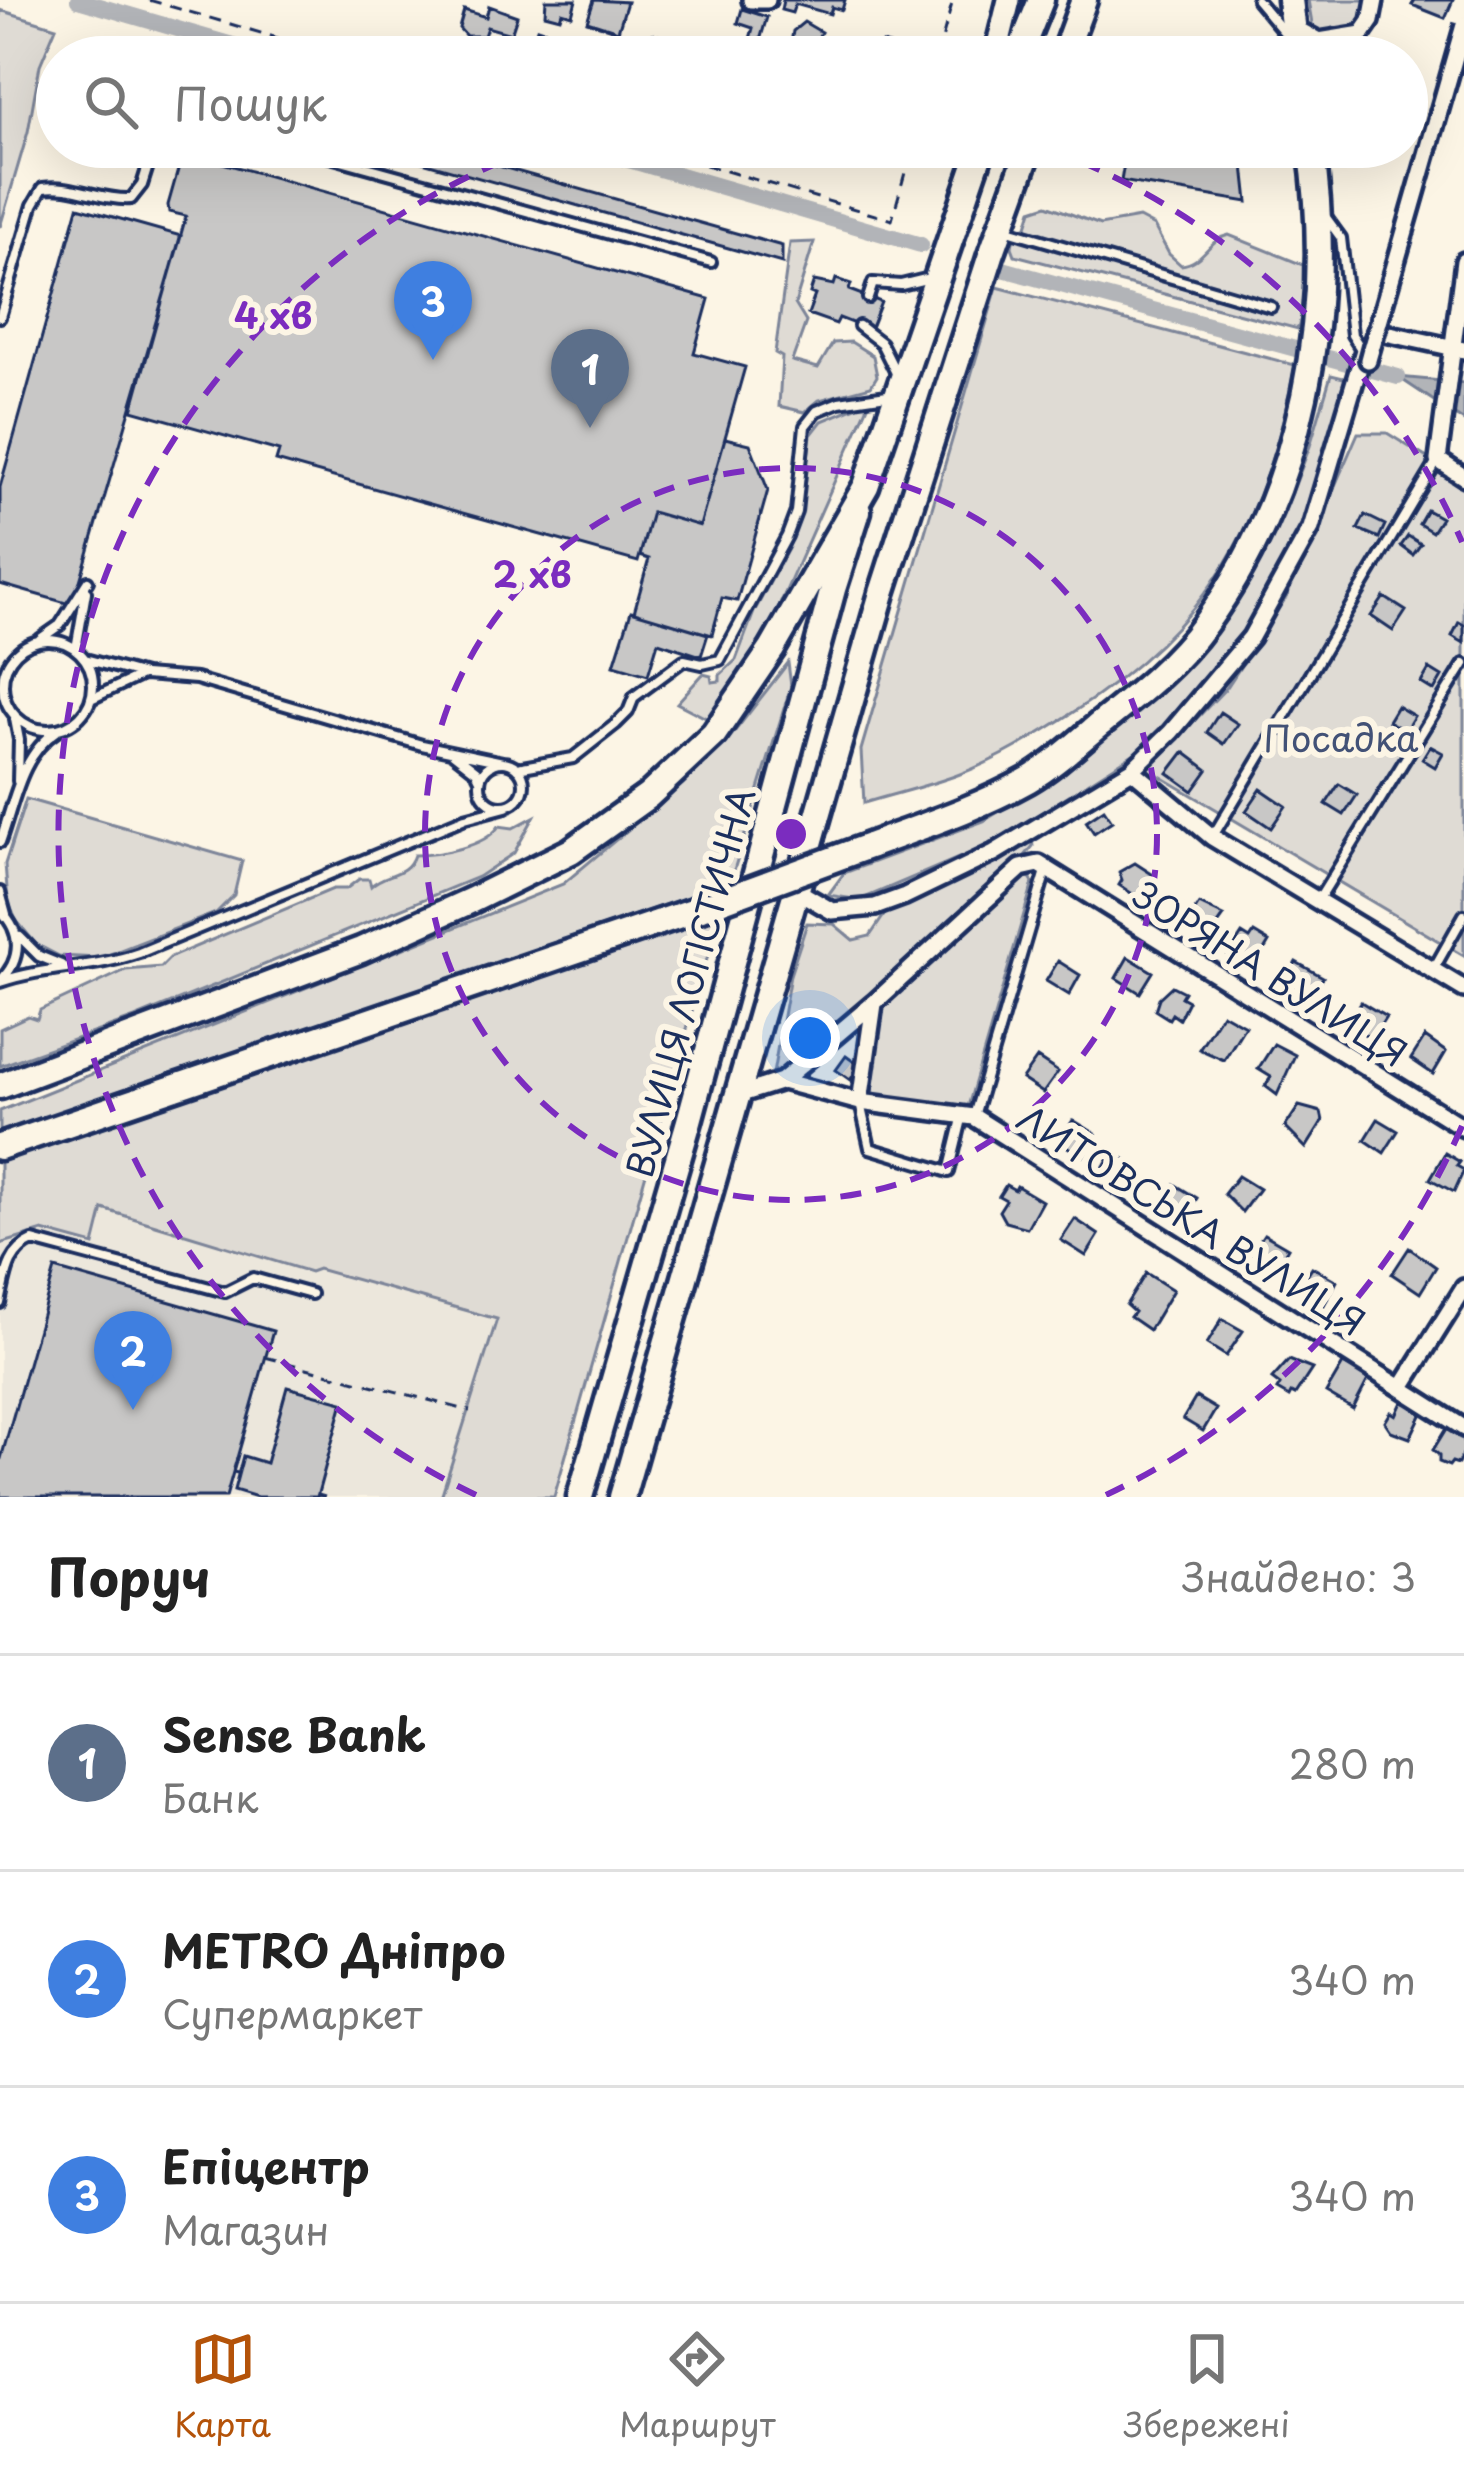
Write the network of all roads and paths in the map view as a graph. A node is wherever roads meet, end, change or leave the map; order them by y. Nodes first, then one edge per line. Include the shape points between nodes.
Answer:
1 (149, 0) edge
2 (751, 0) edge
3 (767, 0) edge
4 (952, 0) edge
5 (1009, 0) edge
6 (1041, 0) edge
7 (1084, 0) edge
8 (1257, 0) edge
9 (1290, 0) edge
10 (1375, 0) edge
11 (1464, 20) edge
12 (271, 36) edge
13 (943, 36) edge
14 (1000, 36) edge
15 (1026, 36) edge
16 (1071, 36) edge
17 (1289, 36) edge
18 (1295, 36) edge
19 (1349, 36) edge
20 (1428, 140) edge
21 (1428, 147) edge
22 (147, 168) edge
23 (370, 168) edge
24 (716, 168) edge
25 (906, 168) edge
26 (971, 168) edge
27 (1022, 168) edge
28 (1313, 168) edge
29 (1419, 168) edge
30 (1422, 168) edge
31 (1317, 204) junction
32 (1000, 228) junction
33 (1464, 261) edge
34 (711, 262) dead end
35 (934, 279) junction
36 (868, 298) dead end
37 (1271, 307) dead end
38 (0, 317) edge
39 (859, 326) dead end
40 (1464, 350) edge
41 (1370, 352) junction
42 (898, 387) junction
43 (1438, 460) junction
44 (1464, 477) edge
45 (866, 486) junction
46 (35, 642) junction
47 (76, 649) junction
48 (12, 658) junction
49 (85, 659) junction
50 (0, 661) edge
51 (1464, 664) edge
52 (144, 675) junction
53 (3, 696) edge
54 (91, 698) junction
55 (12, 712) junction
56 (63, 727) junction
57 (452, 752) junction
58 (503, 762) junction
59 (517, 768) junction
60 (1132, 770) junction
61 (18, 782) junction
62 (480, 783) junction
63 (506, 807) junction
64 (465, 818) junction
65 (1212, 837) junction
66 (1, 840) edge
67 (0, 855) edge
68 (1046, 870) junction
69 (796, 890) junction
70 (0, 892) edge
71 (1318, 901) junction
72 (3, 913) edge
73 (1464, 916) edge
74 (14, 927) junction
75 (62, 966) junction
76 (1433, 970) junction
77 (0, 982) edge
78 (1464, 989) edge
79 (874, 1004) junction
80 (782, 1081) junction
81 (5, 1084) edge
82 (735, 1096) junction
83 (860, 1102) junction
84 (968, 1118) junction
85 (1464, 1128) edge
86 (0, 1147) edge
87 (1464, 1288) edge
88 (311, 1294) dead end
89 (0, 1303) edge
90 (265, 1357) dead end
91 (1402, 1387) junction
92 (470, 1411) dead end
93 (1464, 1427) edge
94 (318, 1495) edge
95 (326, 1497) edge
96 (580, 1497) edge
97 (622, 1497) edge

1 - 12 path
2 - 3 street
4 - 13 path
5 - 14 main road
6 - 15 main road
7 - 16 main road
8 - 17 lane
9 - 18 main road
10 - 19 street via 1372,21
11 - 20 street
11 - 21 street, bridge
22 - 38 lane via 131,199 43,188
23 - 34 lane
24 - 25 path via 892,220
26 - 35 main road
27 - 32 main road
28 - 31 main road
29 - 60 street via 1311,528 1251,637
30 - 41 street, bridge
31 - 41 lane via 1341,238 1352,335
31 - 86 main road, bridge via 1315,331 1305,388 1272,506 1241,570 1173,661 1032,777 978,805 701,908
32 - 37 lane
32 - 69 main road
33 - 43 street
35 - 36 lane via 873,283
35 - 42 main road
39 - 42 lane via 881,343
40 - 41 street via 1376,331
42 - 45 main road
42 - 59 lane via 817,411 805,426 796,512 720,660 684,660 573,758
43 - 44 street
43 - 65 lane
45 - 81 main road via 714,734 648,796 571,851 361,950
45 - 96 main road, ВУЛИЦЯ ЛОГІСТИЧНА
46 - 47 lane
46 - 47 lane via 60,625 88,581
46 - 48 lane
47 - 49 lane
48 - 50 lane
48 - 53 lane
49 - 52 lane
49 - 54 lane
51 - 71 lane
52 - 54 lane
52 - 57 lane via 196,680
53 - 55 lane
54 - 56 lane
55 - 56 lane via 36,728
55 - 61 lane
56 - 61 lane
57 - 58 lane
57 - 62 lane
58 - 59 lane
58 - 62 lane via 488,766
59 - 63 lane via 524,787
60 - 65 street
60 - 69 street via 994,853 875,907 832,910
61 - 66 lane
62 - 63 lane via 492,805
62 - 64 lane
63 - 64 lane
64 - 75 lane via 140,953
65 - 71 street
66 - 67 lane
68 - 79 street via 1039,863 1021,868
68 - 84 lane
68 - 85 street, ЗОРЯНА ВУЛИЦЯ
69 - 82 main road
70 - 72 lane
71 - 76 street
72 - 74 lane
73 - 76 lane
74 - 75 lane via 25,945
74 - 77 lane via 16,958
75 - 77 lane
76 - 78 street
79 - 80 street
79 - 83 street
80 - 82 street
80 - 83 street, ЛИТОВСЬКА ВУЛИЦЯ
82 - 97 main road
83 - 84 street, ЛИТОВСЬКА ВУЛИЦЯ
83 - 84 lane via 870,1148 949,1172
84 - 91 street, ЛИТОВСЬКА ВУЛИЦЯ
87 - 91 street
88 - 89 lane via 253,1278 225,1292 33,1241 12,1256
90 - 92 path
91 - 93 street, ЛИТОВСЬКА ВУЛИЦЯ
94 - 95 path

